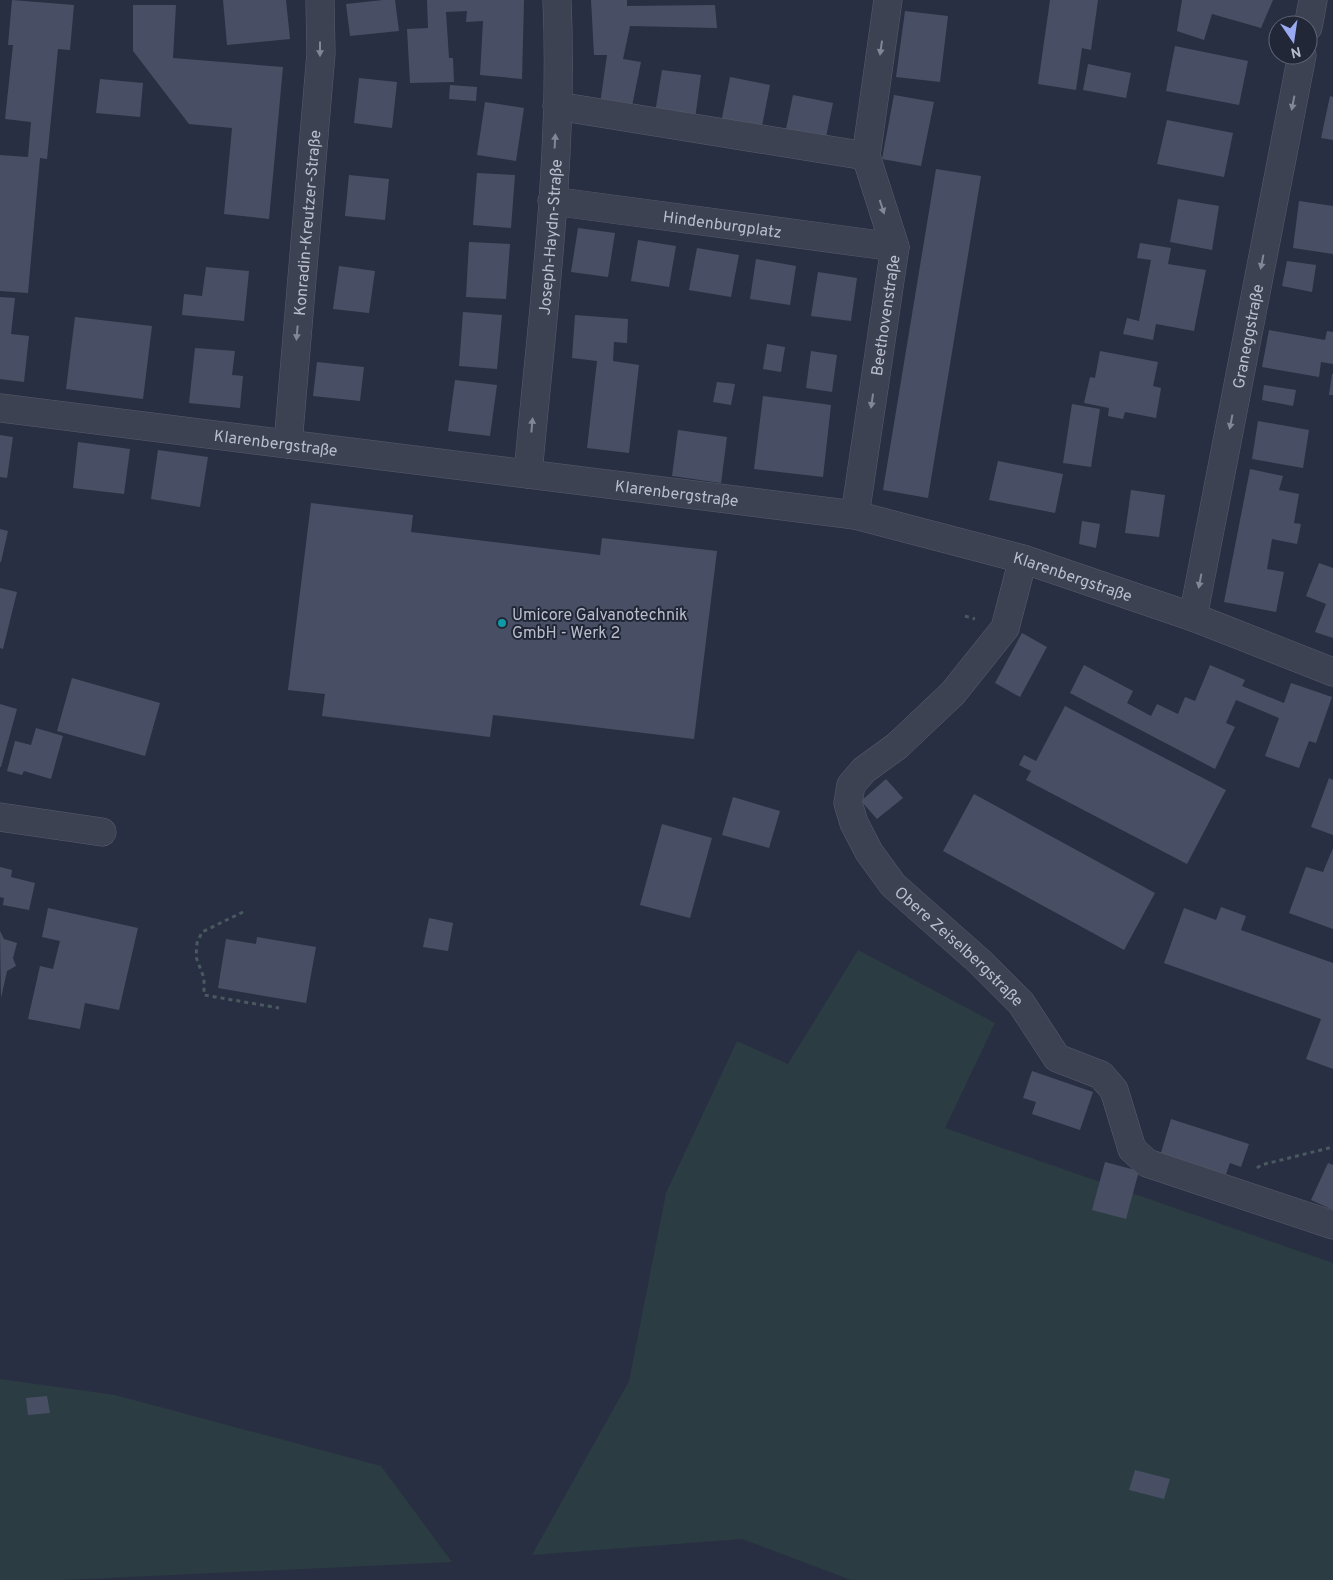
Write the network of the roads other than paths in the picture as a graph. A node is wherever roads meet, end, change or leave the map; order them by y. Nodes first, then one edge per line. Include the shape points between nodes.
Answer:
1 (320, 0) edge
2 (557, 0) edge
3 (888, 0) edge
4 (1313, 0) edge
5 (1310, 15) edge
6 (1300, 65) edge
7 (557, 106) junction
8 (866, 156) junction
9 (552, 201) junction
10 (895, 247) junction
11 (0, 408) edge
12 (288, 444) junction
13 (528, 474) junction
14 (855, 515) junction
15 (1023, 559) junction
16 (1193, 617) junction
17 (1333, 672) edge
18 (0, 817) edge
19 (102, 832) dead end
20 (1333, 1225) edge

1 -> 12 street, Konradin-Kreutzer-Straße via 321,53
2 - 7 street, Joseph-Haydn-Straße
3 -> 8 street, Beethovenstraße
4 - 5 street
6 -> 16 street, Graneggstraße
7 - 8 street
9 -> 7 street, Joseph-Haydn-Straße
8 -> 10 street, Beethovenstraße
9 - 10 street, Hindenburgplatz
13 -> 9 street, Joseph-Haydn-Straße
10 -> 14 street, Beethovenstraße
11 - 12 street, Klarenbergstraße
12 - 13 street, Klarenbergstraße
13 - 14 street, Klarenbergstraße
14 - 15 street, Klarenbergstraße
15 - 16 street, Klarenbergstraße
15 - 20 street, Obere Zeiselbergstraße via 1005,628 953,694 897,746 864,770 851,785 848,803 854,823 869,852 894,885 980,962 1021,1004 1057,1058 1101,1075 1114,1090 1132,1148 1148,1163
16 - 17 street, Klarenbergstraße
18 - 19 street

